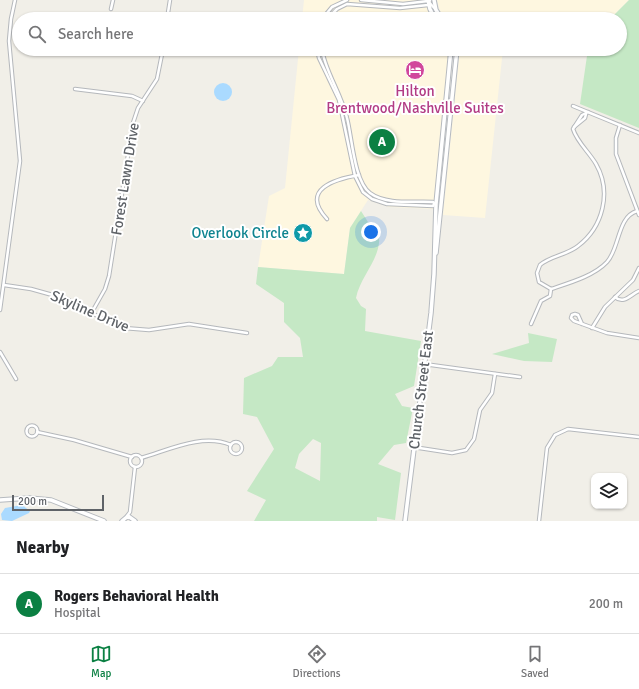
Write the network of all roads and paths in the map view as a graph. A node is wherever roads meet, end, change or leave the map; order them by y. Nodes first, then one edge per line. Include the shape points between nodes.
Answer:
1 (15, 0) edge
2 (113, 0) edge
3 (170, 0) edge
4 (347, 0) edge
5 (361, 0) edge
6 (434, 0) edge
7 (429, 2) edge
8 (112, 9) dead end
9 (436, 10) joint
10 (12, 12) edge
11 (168, 12) edge
12 (328, 12) edge
13 (334, 12) edge
14 (433, 12) edge
15 (12, 14) edge
16 (162, 56) edge
17 (319, 56) edge
18 (324, 56) edge
19 (450, 56) edge
20 (457, 56) edge
21 (75, 89) dead end
22 (143, 101) junction
23 (573, 106) dead end
24 (587, 113) junction
25 (620, 125) junction
26 (639, 133) edge
27 (359, 175) junction
28 (355, 176) junction
29 (435, 204) junction
30 (637, 210) junction
31 (639, 215) edge
32 (327, 219) dead end
33 (435, 258) junction
34 (639, 268) edge
35 (4, 285) junction
36 (551, 289) junction
37 (639, 291) edge
38 (615, 298) junction
39 (0, 310) edge
40 (92, 312) junction
41 (531, 324) dead end
42 (582, 324) junction
43 (592, 328) junction
44 (247, 333) dead end
45 (639, 338) edge
46 (0, 352) edge
47 (424, 364) junction
48 (496, 374) junction
49 (520, 377) dead end
50 (16, 378) dead end
51 (37, 432) junction
52 (639, 437) edge
53 (231, 445) junction
54 (413, 447) junction
55 (132, 457) junction
56 (141, 458) junction
57 (135, 467) junction
58 (0, 500) edge
59 (130, 517) junction
60 (104, 521) edge
61 (122, 521) edge
62 (135, 521) edge
63 (405, 521) edge
64 (539, 521) edge

1 - 10 street
2 - 8 street
3 - 11 street
4 - 12 street via 332,7
5 - 7 street via 403,4
6 - 9 main road
7 - 9 street
7 - 13 street via 400,8 347,4
7 - 14 main road
15 - 35 street via 9,41 20,157
16 - 22 street, Forest Lawn Drive via 157,79
17 - 28 street via 339,100
18 - 27 street via 345,106
19 - 29 main road, Church Street East
20 - 33 main road, Church Street East
21 - 22 street via 132,96
22 - 40 street, Forest Lawn Drive via 133,123 109,276
23 - 24 street
24 - 25 street
24 - 36 street via 573,129 597,165 604,192 603,207 596,227 581,244 538,267 538,281
25 - 26 street
25 - 30 street via 616,138 616,154
27 - 28 street
27 - 29 street via 365,188 376,197
28 - 29 street via 364,192 380,202 433,206
28 - 32 street via 331,181 321,190 318,204
29 - 33 main road, Church Street East
30 - 31 street
30 - 36 street via 627,218 612,255 605,264 584,276
33 - 47 main road, Church Street East
34 - 38 street via 630,284
35 - 39 street
35 - 40 street, Skyline Drive via 34,289 61,297
36 - 41 street via 550,296 540,301
37 - 38 street via 624,300
38 - 43 street via 603,310
40 - 44 street, Skyline Drive via 110,323 131,330 189,324
42 - 42 street via 577,314 572,315 574,321
42 - 43 street
43 - 45 street
46 - 50 street
47 - 48 street
47 - 54 main road, Church Street East
48 - 49 street
48 - 54 street via 492,393 480,410 474,439 466,450 452,453
51 - 51 street via 33,426 26,430 26,434 31,437
51 - 55 street
52 - 64 street via 568,429 555,435 547,448
53 - 53 street via 230,450 233,453 241,451 242,447 238,442
53 - 56 street via 215,441 199,442
54 - 63 main road, Church Street East
55 - 56 street via 137,455
55 - 57 street via 131,463
56 - 57 street via 141,464
57 - 59 street
58 - 60 main road via 51,500
59 - 61 main road
59 - 62 main road

